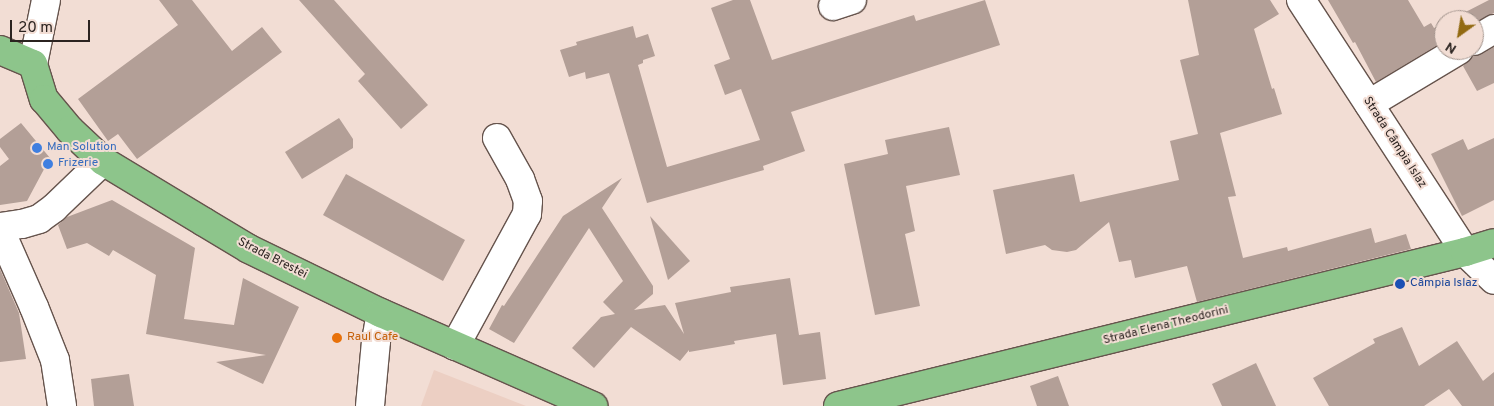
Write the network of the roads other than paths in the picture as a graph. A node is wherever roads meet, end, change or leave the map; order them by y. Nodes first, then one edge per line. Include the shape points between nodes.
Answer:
1 (46, 0) edge
2 (1301, 0) edge
3 (0, 50) edge
4 (1442, 60) edge
5 (33, 64) junction
6 (1369, 104) junction
7 (497, 138) dead end
8 (103, 161) junction
9 (0, 229) edge
10 (1494, 243) edge
11 (1466, 252) junction
12 (1494, 280) edge
13 (381, 313) junction
14 (455, 346) junction
15 (62, 406) edge
16 (370, 406) edge
17 (593, 406) edge
18 (838, 406) edge

1 - 5 street
2 - 6 street, Strada Câmpia Islaz
3 - 5 main road
4 - 6 street
5 - 8 main road, Strada Brestei via 44,99 70,130
6 - 11 street, Strada Câmpia Islaz
7 - 14 street via 520,179 528,201 527,214
8 - 9 street via 39,219
8 - 13 main road, Strada Brestei via 249,249
9 - 15 street via 54,360
10 - 11 main road, Strada Elena Theodorini
11 - 12 street, Strada Câmpia Islaz
11 - 18 main road, Strada Elena Theodorini
13 - 14 main road, Strada Brestei
13 - 16 street
14 - 17 main road, Strada Brestei

